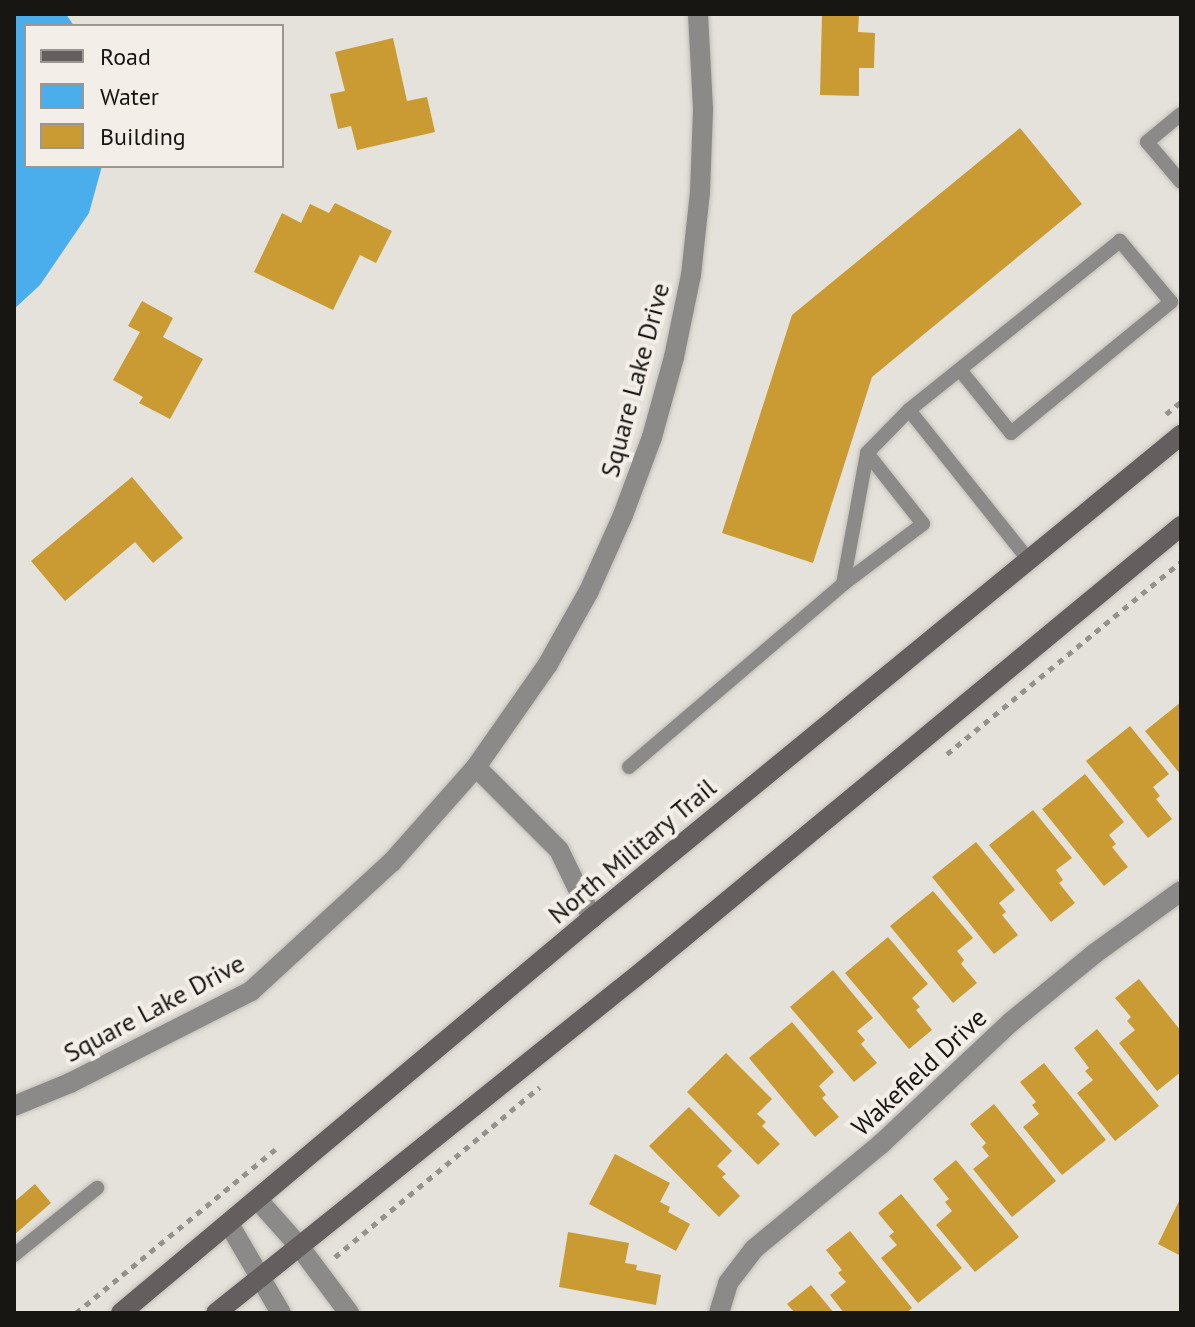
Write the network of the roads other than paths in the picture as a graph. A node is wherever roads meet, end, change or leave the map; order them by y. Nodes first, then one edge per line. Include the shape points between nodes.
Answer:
1 (698, 14) edge
2 (1181, 114) edge
3 (1181, 182) edge
4 (960, 370) junction
5 (909, 410) junction
6 (1181, 435) edge
7 (867, 453) junction
8 (1181, 526) edge
9 (1028, 559) junction
10 (843, 584) junction
11 (476, 767) junction
12 (629, 767) dead end
13 (1181, 891) edge
14 (592, 918) junction
15 (14, 1106) edge
16 (97, 1188) dead end
17 (258, 1200) junction
18 (229, 1224) junction
19 (299, 1246) junction
20 (14, 1255) edge
21 (260, 1277) junction
22 (121, 1313) edge
23 (216, 1313) edge
24 (281, 1313) edge
25 (349, 1313) edge
26 (719, 1313) edge

1 - 11 street, Square Lake Drive via 703,109 691,275 652,437 589,591 548,664
2 - 3 lane via 1147,142
4 - 4 lane via 1120,241 1171,302 1011,433
4 - 5 lane
5 - 7 lane
5 - 9 lane
6 - 9 main road, North Military Trail
7 - 10 lane
7 - 10 lane via 923,524
8 - 19 main road via 644,970
9 - 14 main road, North Military Trail
10 - 12 lane
11 - 14 street via 559,850
11 - 15 street, Square Lake Drive via 392,862 251,991
13 - 26 street, Wakefield Drive via 1011,1022 881,1144 754,1249 728,1283
14 - 17 main road, North Military Trail
16 - 20 lane
17 - 18 main road, North Military Trail
17 - 19 street
18 - 21 street
18 - 22 main road, North Military Trail
19 - 21 main road
19 - 25 street
21 - 23 main road
21 - 24 street

